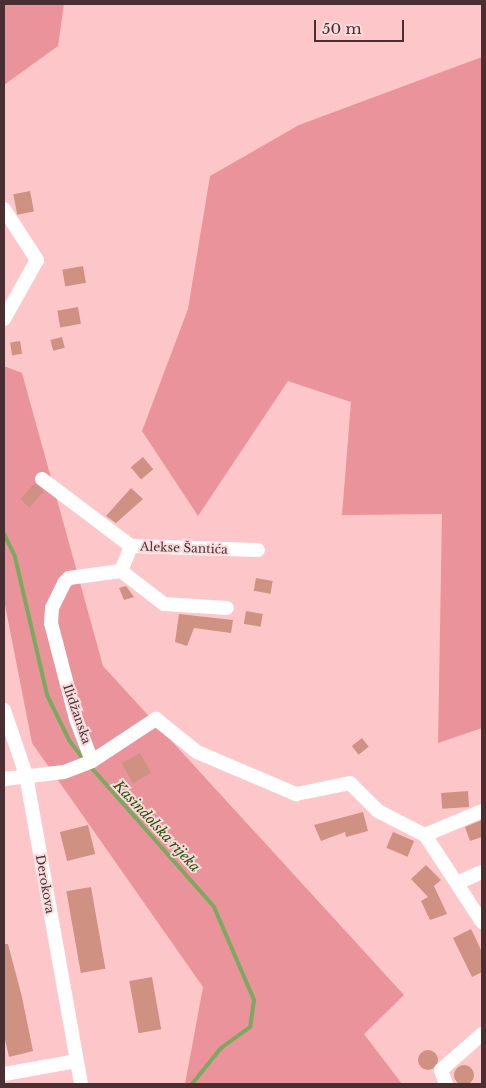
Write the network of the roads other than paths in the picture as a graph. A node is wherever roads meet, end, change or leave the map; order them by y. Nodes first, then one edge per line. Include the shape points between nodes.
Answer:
1 (4, 209) edge
2 (4, 319) edge
3 (42, 479) dead end
4 (131, 546) junction
5 (258, 550) dead end
6 (121, 571) junction
7 (227, 608) dead end
8 (4, 710) edge
9 (92, 761) junction
10 (26, 775) junction
11 (4, 779) edge
12 (482, 811) edge
13 (424, 835) junction
14 (482, 872) edge
15 (457, 883) junction
16 (482, 922) edge
17 (482, 1034) edge
18 (76, 1061) junction
19 (4, 1074) edge
20 (80, 1084) edge
21 (446, 1084) edge

1 - 2 street via 37,260
3 - 4 street, Alekse Šantića
4 - 5 street, Alekse Šantića
4 - 6 street
6 - 7 street via 164,604
6 - 9 street, Ilidžanska via 69,578 52,608 54,638
8 - 10 street, Derokova
9 - 10 street via 64,772
9 - 13 street, Ilidžanska via 156,719 198,752 296,794 350,784 378,811
10 - 11 street
10 - 18 street, Derokova
12 - 13 street
13 - 15 street, Ilidžanska
14 - 15 street
15 - 16 street, Ilidžanska
17 - 21 street via 441,1070
18 - 19 street
18 - 20 street, Derokova

